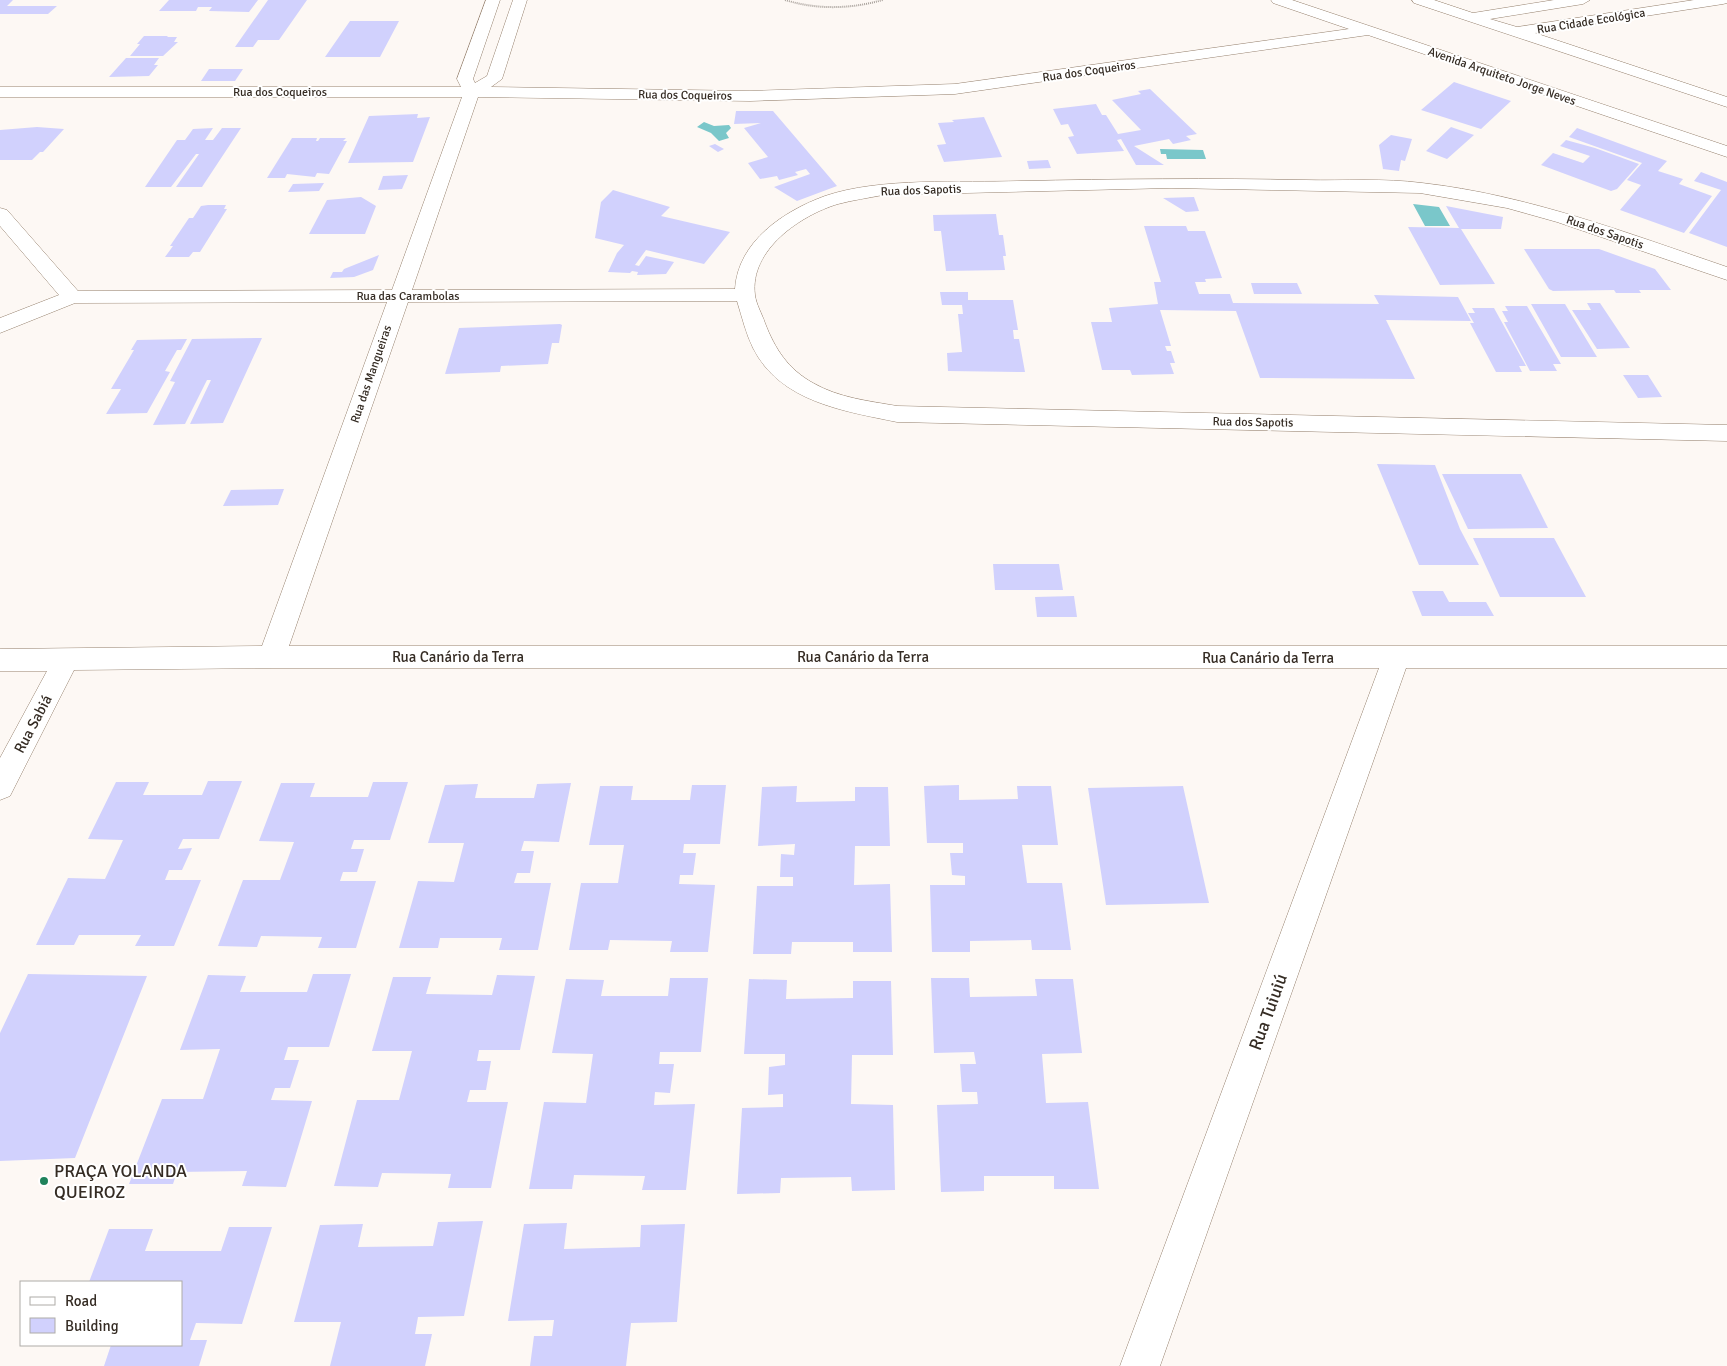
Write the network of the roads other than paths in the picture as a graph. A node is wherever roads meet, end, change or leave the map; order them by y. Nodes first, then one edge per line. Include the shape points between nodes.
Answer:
1 (493, 0) edge
2 (520, 0) edge
3 (1278, 0) edge
4 (1419, 0) edge
5 (1583, 0) edge
6 (1723, 0) edge
7 (1473, 17) junction
8 (1366, 31) junction
9 (1517, 32) junction
10 (0, 92) edge
11 (472, 92) junction
12 (1727, 102) edge
13 (1727, 152) edge
14 (0, 214) edge
15 (1727, 274) edge
16 (745, 295) junction
17 (398, 296) junction
18 (72, 297) junction
19 (0, 326) edge
20 (1727, 433) edge
21 (272, 657) junction
22 (1727, 657) edge
23 (1396, 658) junction
24 (0, 660) edge
25 (66, 660) junction
26 (0, 787) edge
27 (1140, 1366) edge

1 - 11 street, Rua das Mangueiras via 465,79
2 - 11 street via 494,79
3 - 8 street, Avenida Arquiteto Jorge Neves
4 - 7 street
5 - 7 street, Rua Cidade Ecológica
6 - 9 street, Rua Cidade Ecológica
7 - 9 street
8 - 11 street, Rua dos Coqueiros via 955,88 750,96
8 - 13 street, Avenida Arquiteto Jorge Neves
9 - 12 street
10 - 11 street, Rua dos Coqueiros
11 - 17 street, Rua das Mangueiras
14 - 18 street
15 - 16 street, Rua dos Sapotis via 1564,218 1509,203 1420,188 1161,183 883,190 832,200 798,215 770,236 746,273
16 - 17 street, Rua das Carambolas
16 - 20 street, Rua dos Sapotis via 764,348 783,373 806,388 841,403 897,414
17 - 18 street, Rua das Carambolas
17 - 21 street, Rua das Mangueiras
18 - 19 street, Rua das Carambolas
21 - 23 street, Rua Canário da Terra
21 - 25 street, Rua Canário da Terra
22 - 23 street, Rua Canário da Terra
23 - 27 street, Rua Tuiuiú
24 - 25 street, Rua Canário da Terra
25 - 26 street, Rua Sabiá

